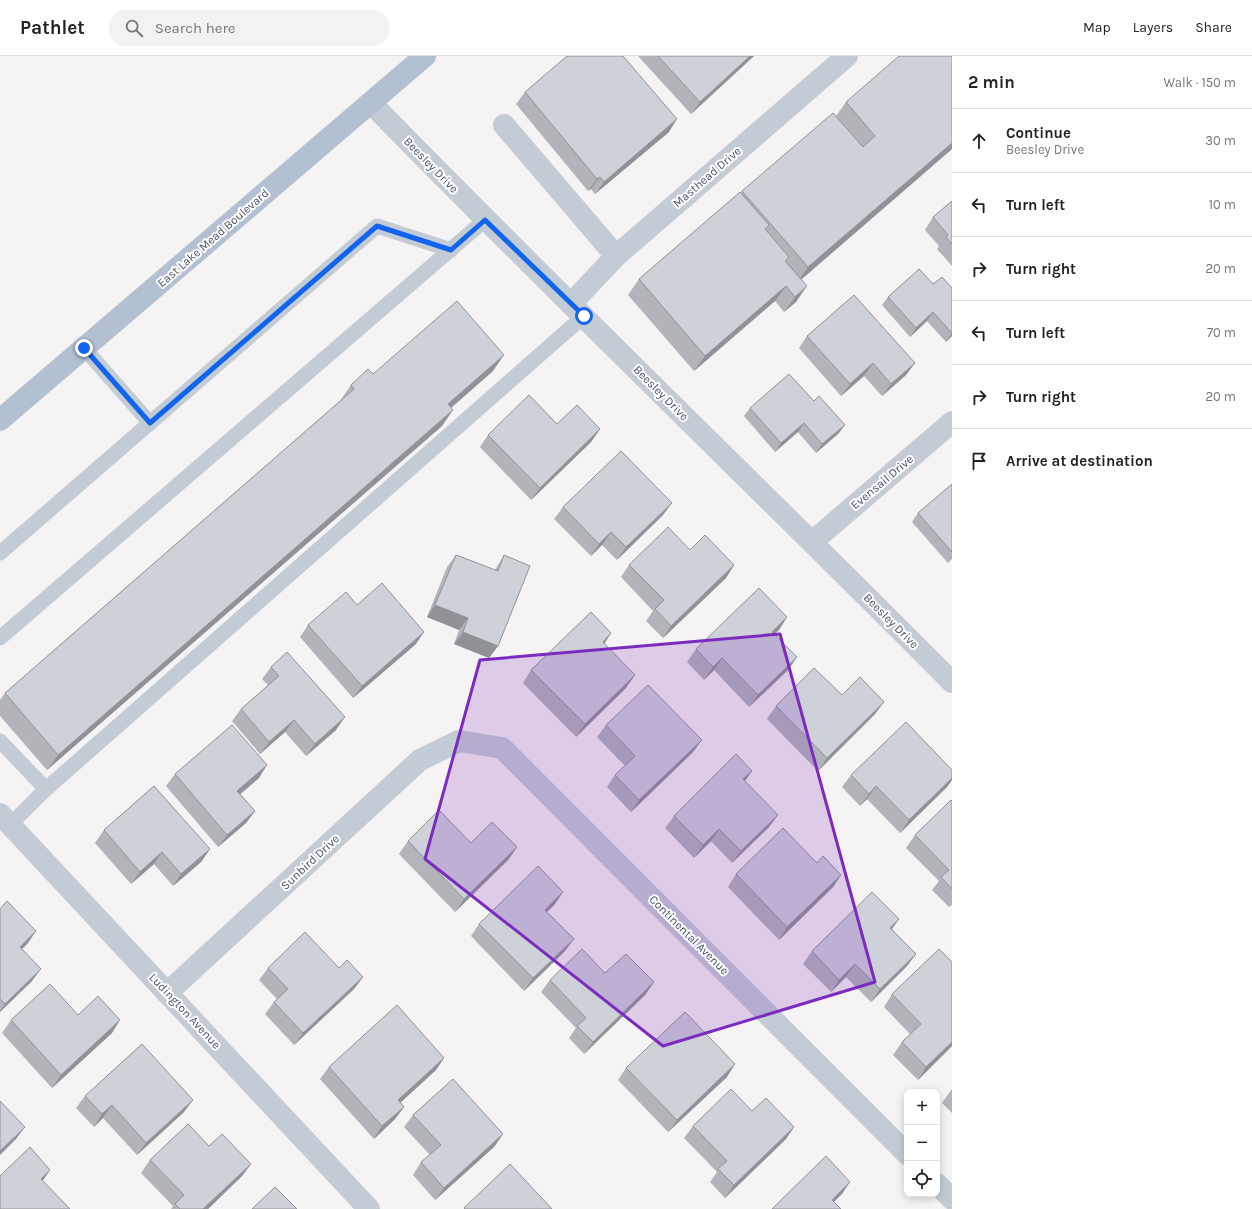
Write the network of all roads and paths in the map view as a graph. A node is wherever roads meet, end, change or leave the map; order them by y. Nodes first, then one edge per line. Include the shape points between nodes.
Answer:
1 (426, 56) edge
2 (841, 58) edge
3 (371, 103) junction
4 (504, 125) dead end
5 (485, 220) junction
6 (451, 250) junction
7 (616, 256) junction
8 (577, 310) junction
9 (84, 348) junction
10 (0, 420) edge
11 (952, 422) edge
12 (150, 423) junction
13 (812, 542) junction
14 (0, 553) edge
15 (0, 638) edge
16 (952, 682) edge
17 (0, 741) edge
18 (459, 741) joint
19 (46, 789) junction
20 (5, 819) edge
21 (167, 993) junction
22 (904, 1151) edge
23 (940, 1187) edge
24 (952, 1200) edge
25 (369, 1209) edge

1 - 3 main road, East Lake Mead Boulevard
2 - 7 street, Masthead Drive
3 - 5 street, Beesley Drive
3 - 9 main road, East Lake Mead Boulevard
4 - 7 street
5 - 6 lane
5 - 8 street, Beesley Drive
6 - 12 lane via 377,226
6 - 15 lane
7 - 8 street, Masthead Drive
8 - 13 street, Beesley Drive
8 - 19 lane
9 - 10 main road, East Lake Mead Boulevard
9 - 12 lane
11 - 13 street, Evensail Drive
12 - 14 lane
13 - 16 street, Beesley Drive
17 - 19 lane
18 - 21 street, Sunbird Drive via 420,760
18 - 22 street, Continental Avenue via 502,748
19 - 20 lane
20 - 21 street, Ludington Avenue
21 - 25 street, Ludington Avenue
23 - 24 street

